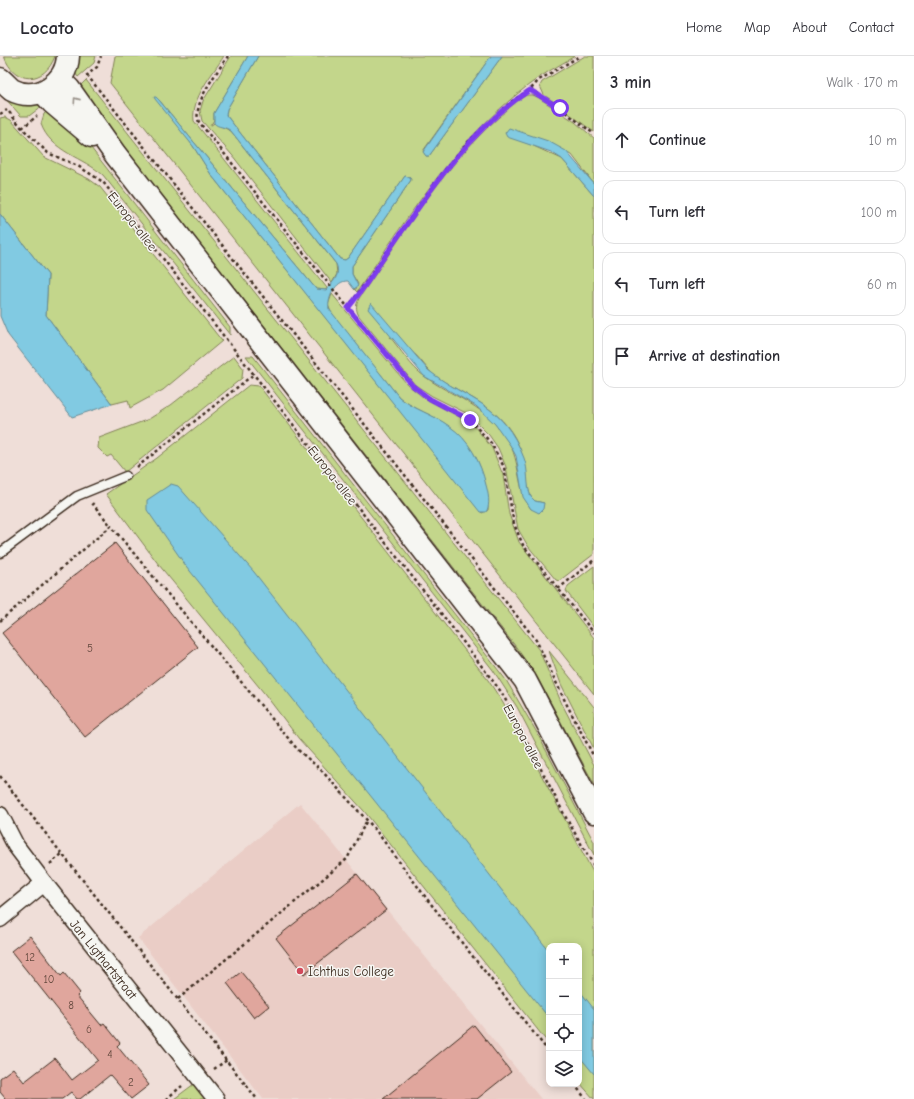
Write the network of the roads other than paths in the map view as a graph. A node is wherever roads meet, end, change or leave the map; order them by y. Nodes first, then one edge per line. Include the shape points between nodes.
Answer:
1 (68, 56) edge
2 (0, 79) edge
3 (52, 86) junction
4 (126, 476) road end
5 (0, 554) edge
6 (594, 812) edge
7 (0, 815) edge
8 (44, 883) junction
9 (0, 919) edge
10 (216, 1099) edge

1 - 3 main road via 68,64
2 - 3 main road via 12,90 27,94
3 - 6 main road, Europa-allee via 69,89 115,154 525,680
4 - 5 lane via 76,496
7 - 8 street, Jan Ligthartstraat via 16,846
8 - 9 street
8 - 10 street, Jan Ligthartstraat

